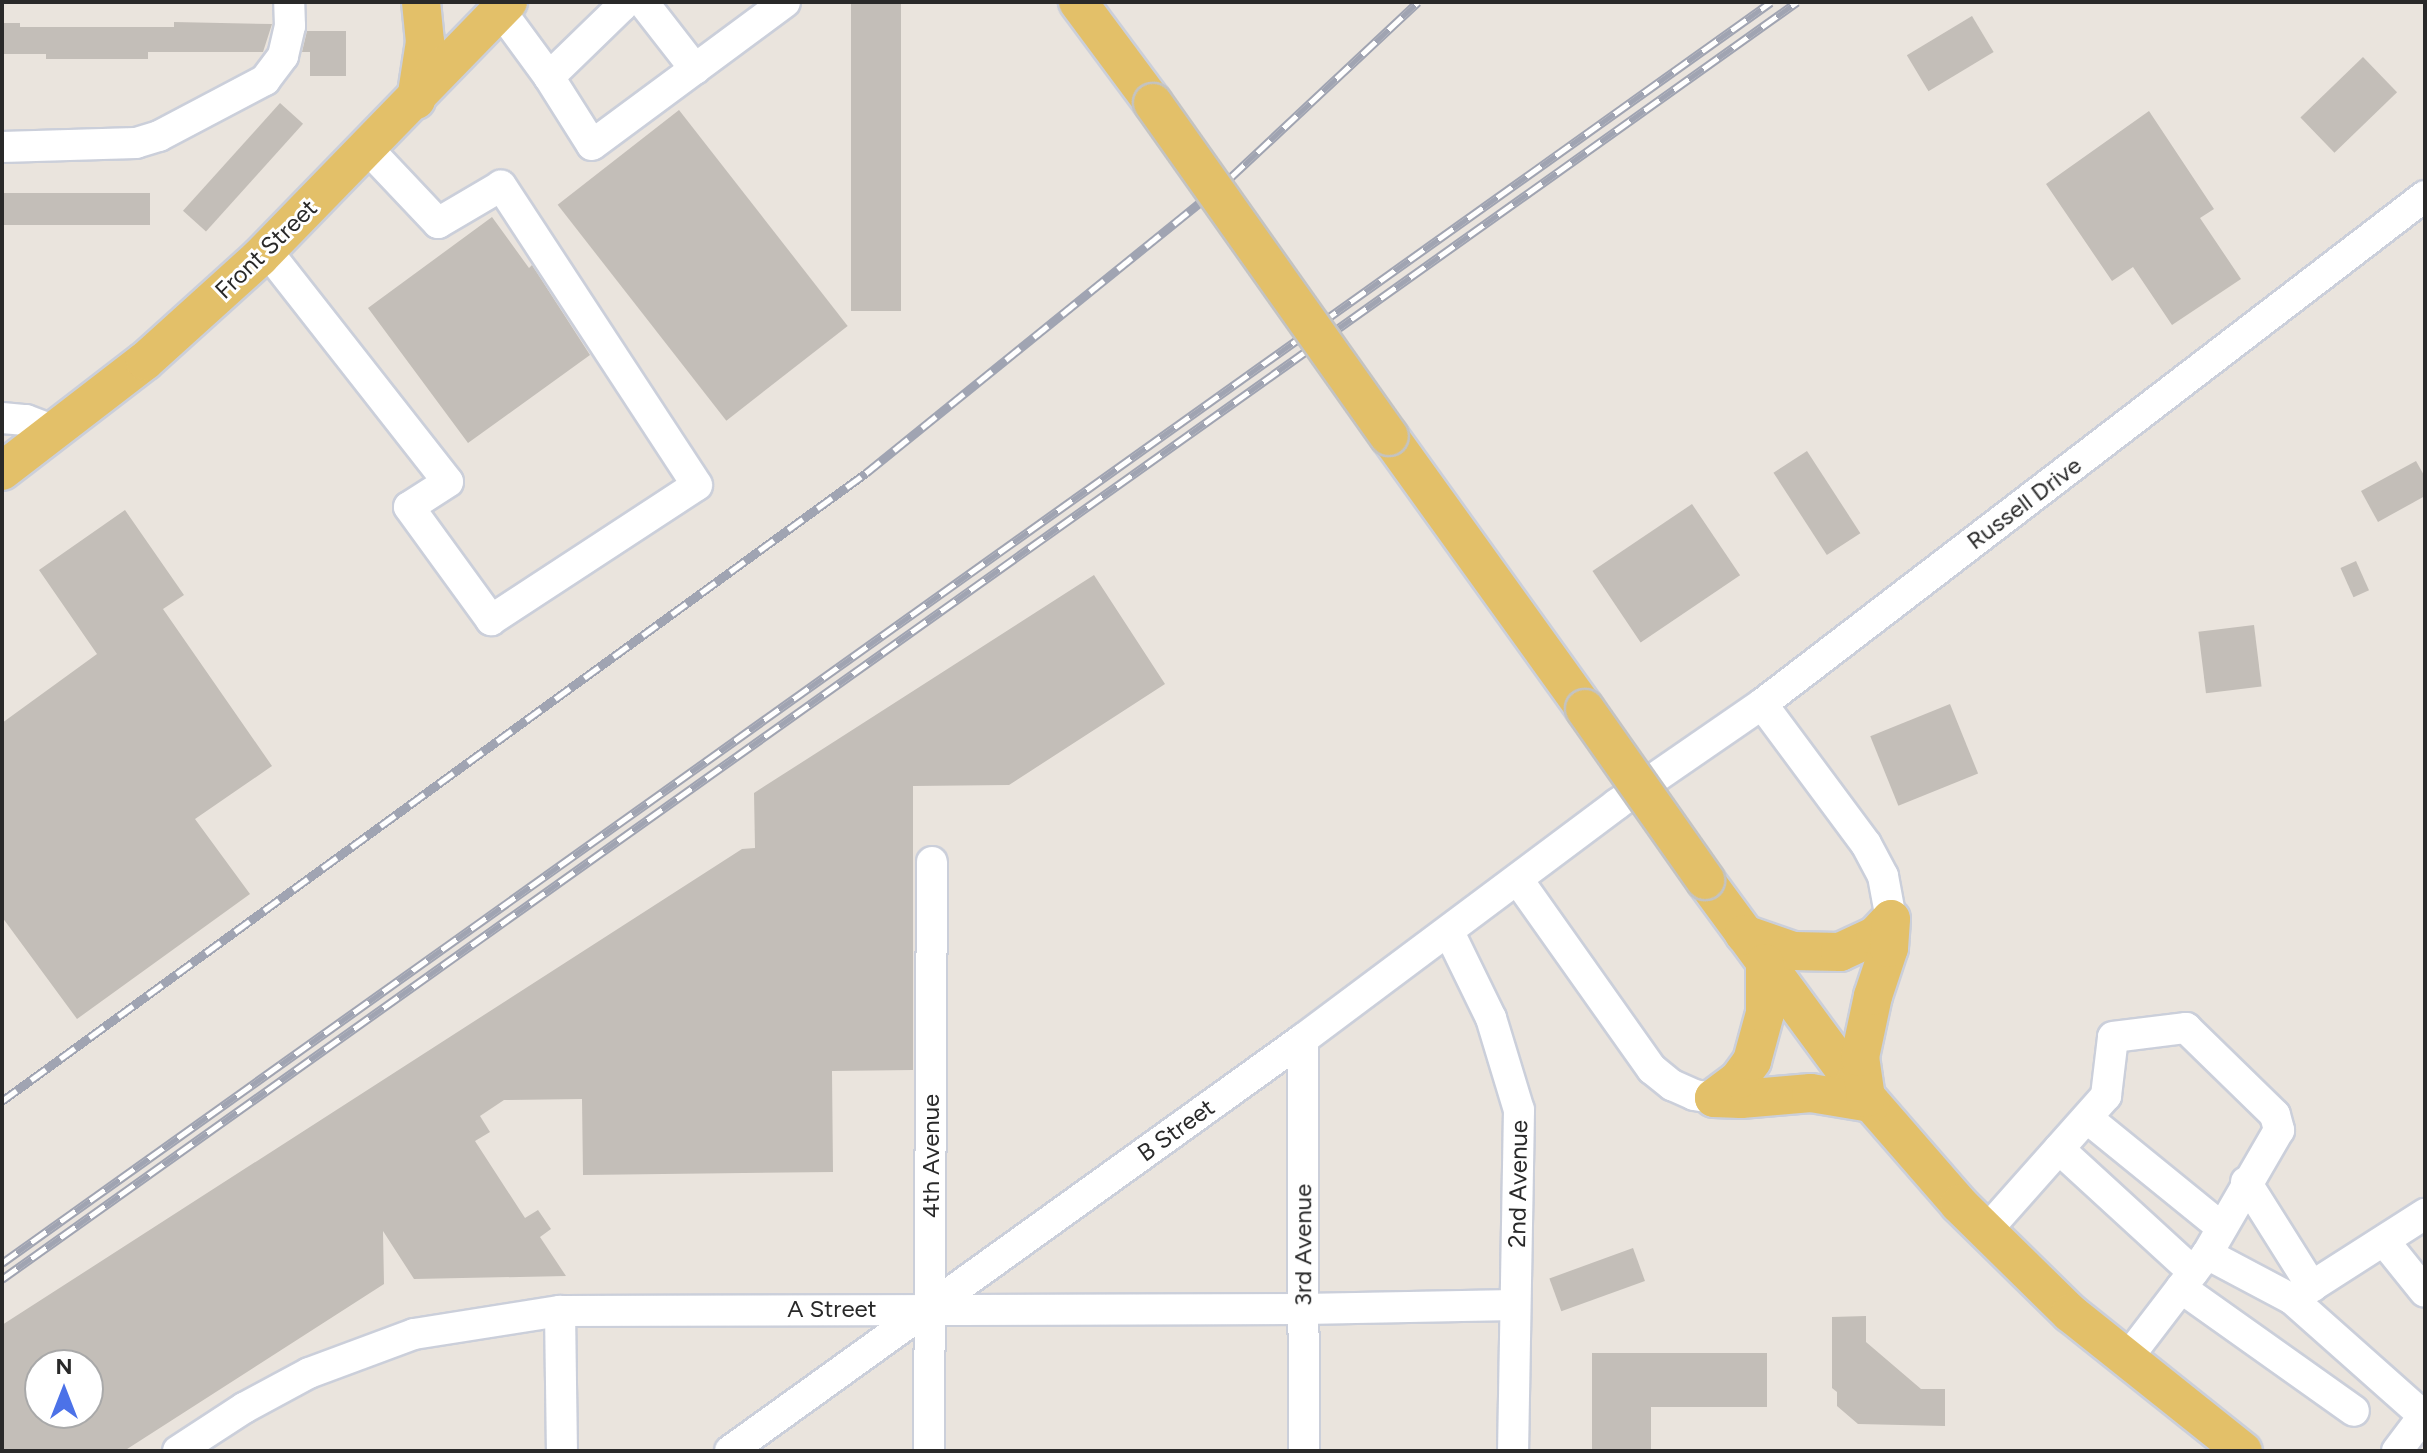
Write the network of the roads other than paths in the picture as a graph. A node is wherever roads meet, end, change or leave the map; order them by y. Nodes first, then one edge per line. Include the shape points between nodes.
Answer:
1 (289, 2) edge
2 (421, 2) edge
3 (785, 2) edge
4 (1078, 2) edge
5 (635, 4) edge
6 (504, 6) edge
7 (695, 69) junction
8 (549, 77) junction
9 (416, 100) junction
10 (2, 147) edge
11 (368, 149) junction
12 (2425, 196) edge
13 (267, 251) junction
14 (2, 418) edge
15 (55, 431) junction
16 (2, 471) edge
17 (1762, 704) junction
18 (1617, 804) joint
19 (932, 862) dead end
20 (1518, 880) junction
21 (1891, 919) junction
22 (1449, 932) junction
23 (1755, 949) junction
24 (1303, 1039) junction
25 (1714, 1098) junction
26 (1868, 1100) junction
27 (2087, 1118) junction
28 (2059, 1149) junction
29 (2246, 1182) junction
30 (2425, 1214) edge
31 (2221, 1227) junction
32 (1986, 1231) junction
33 (2384, 1241) junction
34 (2194, 1271) junction
35 (2425, 1292) edge
36 (2302, 1293) junction
37 (1515, 1305) junction
38 (930, 1308) junction
39 (1303, 1309) junction
40 (560, 1311) junction
41 (2126, 1360) junction
42 (2354, 1411) dead end
43 (2415, 1433) edge
44 (187, 1447) edge
45 (562, 1451) edge
46 (730, 1451) edge
47 (929, 1451) edge
48 (1304, 1451) edge
49 (1513, 1451) edge
50 (2243, 1451) edge

1 - 10 street via 283,56 265,80 159,136 136,143
2 - 9 main road via 425,42
3 - 7 street
4 - 23 main road, bridge
5 - 7 street
5 - 8 street
6 - 8 street
6 - 9 main road, Front Street
7 - 8 street via 592,145
9 - 11 main road, Front Street
11 - 13 main road, Front Street
11 - 13 street via 438,223 501,186 697,485 491,620 409,507 448,482
12 - 17 street, Russell Drive
13 - 15 main road, Front Street via 145,361
14 - 15 street
15 - 16 main road, Front Street
17 - 18 street, Russell Drive
17 - 21 street via 1866,844 1883,876
18 - 20 street, B Street
19 - 38 street, 4th Avenue
20 - 22 street, B Street
20 - 25 street via 1652,1069 1672,1085
21 - 23 main road via 1875,936 1840,952
21 - 26 main road via 1889,948 1860,1057
22 - 24 street, B Street
22 - 37 street, 2nd Avenue via 1491,1018 1519,1110
23 - 25 main road via 1765,1013 1752,1061
23 - 26 main road
24 - 38 street, B Street
24 - 39 street, 3rd Avenue
25 - 26 main road via 1811,1093
26 - 32 main road
27 - 28 street
27 - 29 street via 2106,1096 2113,1037 2186,1028 2275,1115 2279,1130
27 - 31 street
28 - 32 street
28 - 34 street
29 - 31 street
29 - 36 street
30 - 33 street
31 - 34 street
32 - 41 main road
33 - 35 street
33 - 36 street
34 - 36 street
34 - 41 street
34 - 42 street
36 - 43 street
37 - 39 street, A Street
37 - 49 street, 2nd Avenue
38 - 39 street, A Street
38 - 40 street, A Street
38 - 46 street, B Street
38 - 47 street, 4th Avenue
39 - 48 street, 3rd Avenue
40 - 44 street, A Street via 414,1334 309,1373
40 - 45 street
41 - 50 main road

